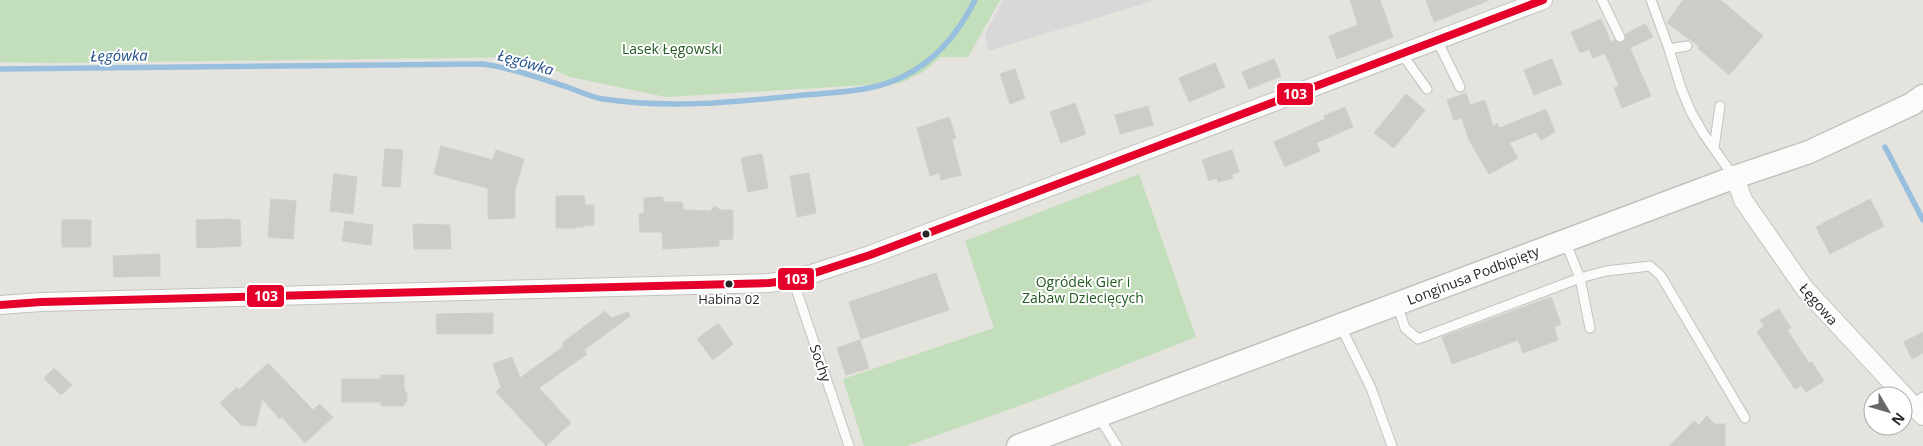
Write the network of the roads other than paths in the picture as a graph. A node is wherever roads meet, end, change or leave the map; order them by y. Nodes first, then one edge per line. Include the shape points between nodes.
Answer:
1 (1543, 0) edge
2 (1602, 0) edge
3 (1651, 0) edge
4 (1620, 37) dead end
5 (1437, 40) junction
6 (1687, 46) dead end
7 (1669, 49) junction
8 (1402, 54) junction
9 (1460, 87) dead end
10 (1427, 89) dead end
11 (1923, 96) edge
12 (1720, 106) dead end
13 (1714, 148) junction
14 (1735, 177) junction
15 (1564, 241) junction
16 (1580, 278) junction
17 (792, 280) junction
18 (1396, 304) junction
19 (0, 305) edge
20 (1340, 325) junction
21 (1590, 328) dead end
22 (1919, 406) edge
23 (1098, 416) junction
24 (1745, 418) dead end
25 (849, 446) edge
26 (1018, 446) edge
27 (1117, 446) edge
28 (1392, 446) edge

1 - 5 street
2 - 4 lane
3 - 7 lane
5 - 8 street
5 - 9 lane
6 - 7 lane
7 - 13 lane via 1691,112
8 - 10 lane
8 - 17 street via 870,255
11 - 14 street, Longinusa Podbipięty via 1809,152
12 - 13 lane
13 - 14 lane
14 - 15 street, Longinusa Podbipięty
14 - 22 street, Łęgowa via 1743,200 1804,289
15 - 16 lane
15 - 18 street, Longinusa Podbipięty
16 - 18 lane via 1418,339 1404,328
16 - 21 lane
16 - 24 lane via 1634,267 1650,266 1656,271
17 - 19 street
17 - 25 lane, Sochy
18 - 20 street, Longinusa Podbipięty
20 - 23 street, Longinusa Podbipięty
20 - 28 lane via 1372,388
23 - 26 street, Longinusa Podbipięty
23 - 27 lane

